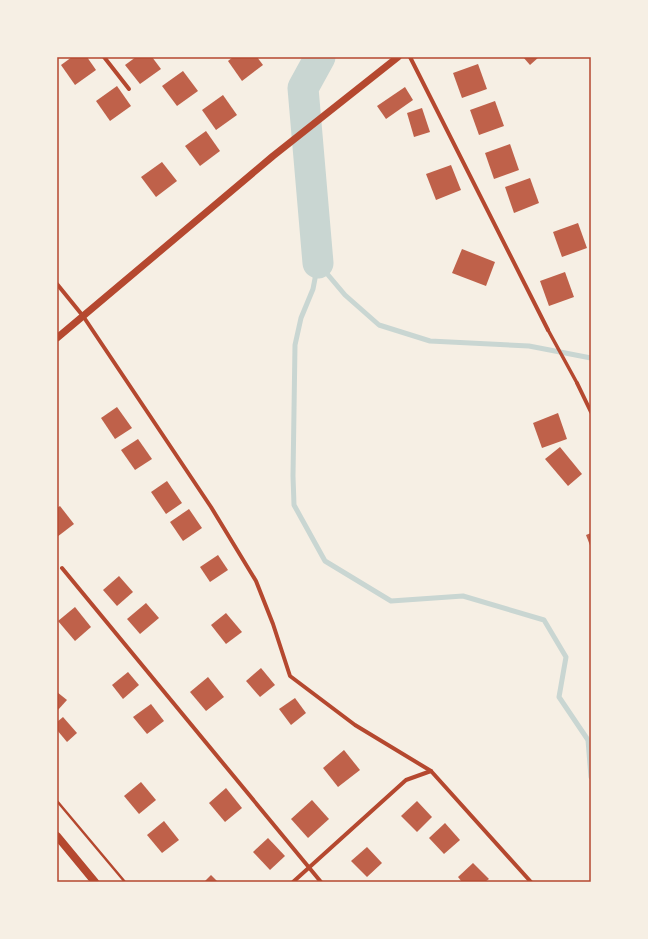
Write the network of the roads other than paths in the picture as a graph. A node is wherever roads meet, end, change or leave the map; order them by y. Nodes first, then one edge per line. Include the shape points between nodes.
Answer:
1 (104, 57) edge
2 (398, 57) edge
3 (410, 57) edge
4 (129, 89) dead end
5 (57, 284) edge
6 (83, 316) junction
7 (548, 330) joint
8 (57, 338) edge
9 (577, 383) joint
10 (591, 412) edge
11 (62, 568) dead end
12 (430, 771) junction
13 (57, 836) edge
14 (309, 868) junction
15 (95, 882) edge
16 (293, 882) edge
17 (321, 882) edge
18 (530, 882) edge

1 - 4 street
2 - 6 street via 273,156
3 - 7 street
5 - 6 street
6 - 8 street
6 - 12 street via 210,506 256,581 290,676 355,725
7 - 9 street
9 - 10 street
11 - 14 street
12 - 14 street via 406,780
12 - 18 street
13 - 15 main road
14 - 16 street
14 - 17 street

